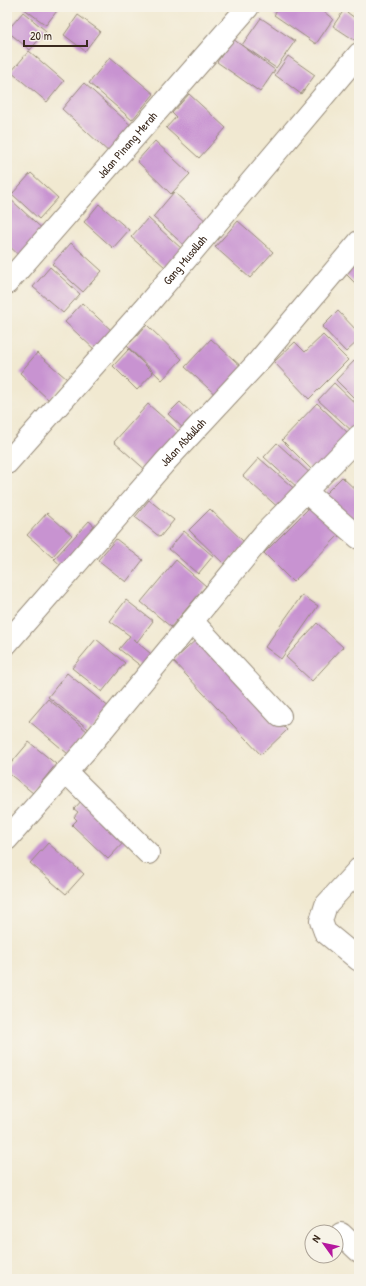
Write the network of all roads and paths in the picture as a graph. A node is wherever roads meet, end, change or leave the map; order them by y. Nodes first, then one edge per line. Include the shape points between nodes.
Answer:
1 (248, 7) edge
2 (359, 54) edge
3 (359, 242) edge
4 (7, 283) edge
5 (359, 436) edge
6 (7, 463) edge
7 (306, 492) junction
8 (359, 538) edge
9 (192, 621) junction
10 (7, 643) edge
11 (280, 716) dead end
12 (66, 772) junction
13 (7, 839) edge
14 (148, 853) dead end
15 (359, 869) edge
16 (359, 960) edge
17 (344, 1237) edge
18 (359, 1251) edge

1 - 4 street, Jalan Pinang Merah
2 - 6 street, Gang Musollah via 143,310
3 - 10 street, Jalan Abdullah via 257,363 166,461
5 - 7 street
7 - 8 street
7 - 9 street via 264,534
9 - 11 street
9 - 12 street
12 - 13 street
12 - 14 street
15 - 16 street via 326,905 320,921 325,932
17 - 18 street

